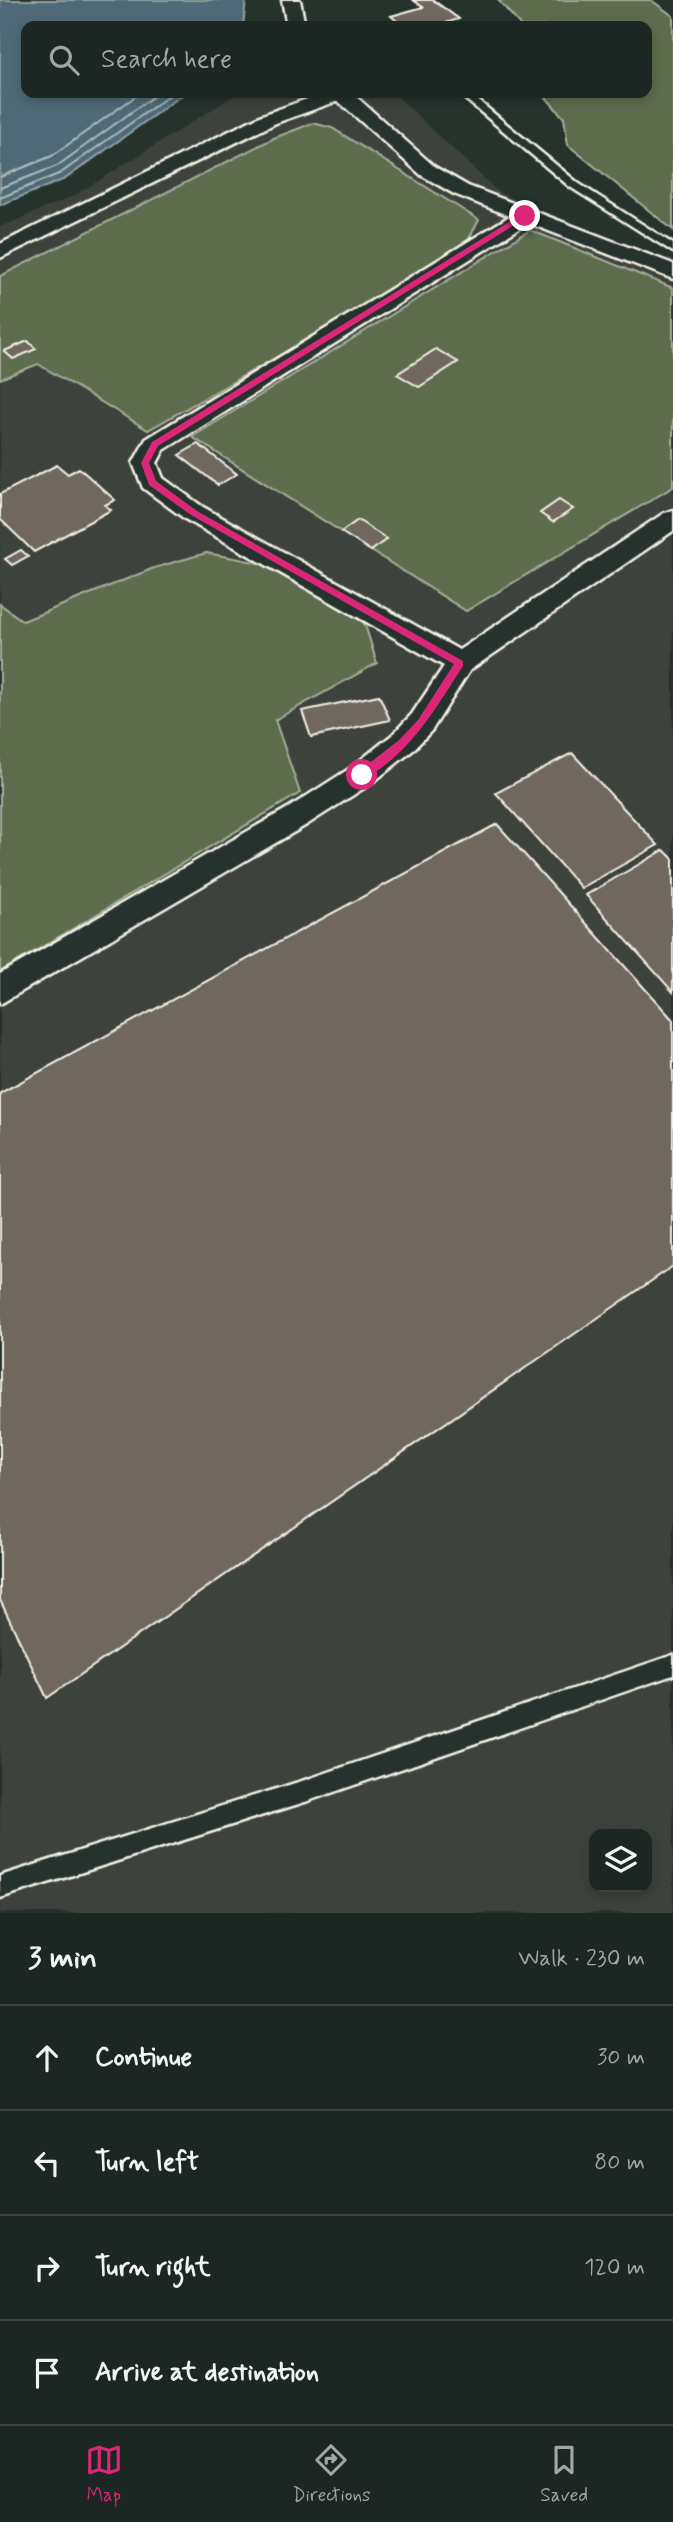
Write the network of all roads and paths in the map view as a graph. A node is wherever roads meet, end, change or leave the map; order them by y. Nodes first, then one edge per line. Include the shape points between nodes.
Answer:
1 (291, 0) edge
2 (295, 21) edge
3 (327, 98) edge
4 (347, 98) edge
5 (469, 98) edge
6 (525, 216) junction
7 (673, 249) edge
8 (0, 252) edge
9 (673, 272) edge
10 (673, 519) edge
11 (460, 663) junction
12 (0, 990) edge
13 (673, 1665) edge
14 (0, 1887) edge

1 - 2 street
3 - 8 street via 269,119
4 - 6 street via 429,171 461,190
5 - 7 lane via 574,185
6 - 9 street
6 - 11 street via 155,444 145,463 152,482 194,513
10 - 11 street
11 - 12 street via 422,722 362,775
13 - 14 lane via 308,1790

